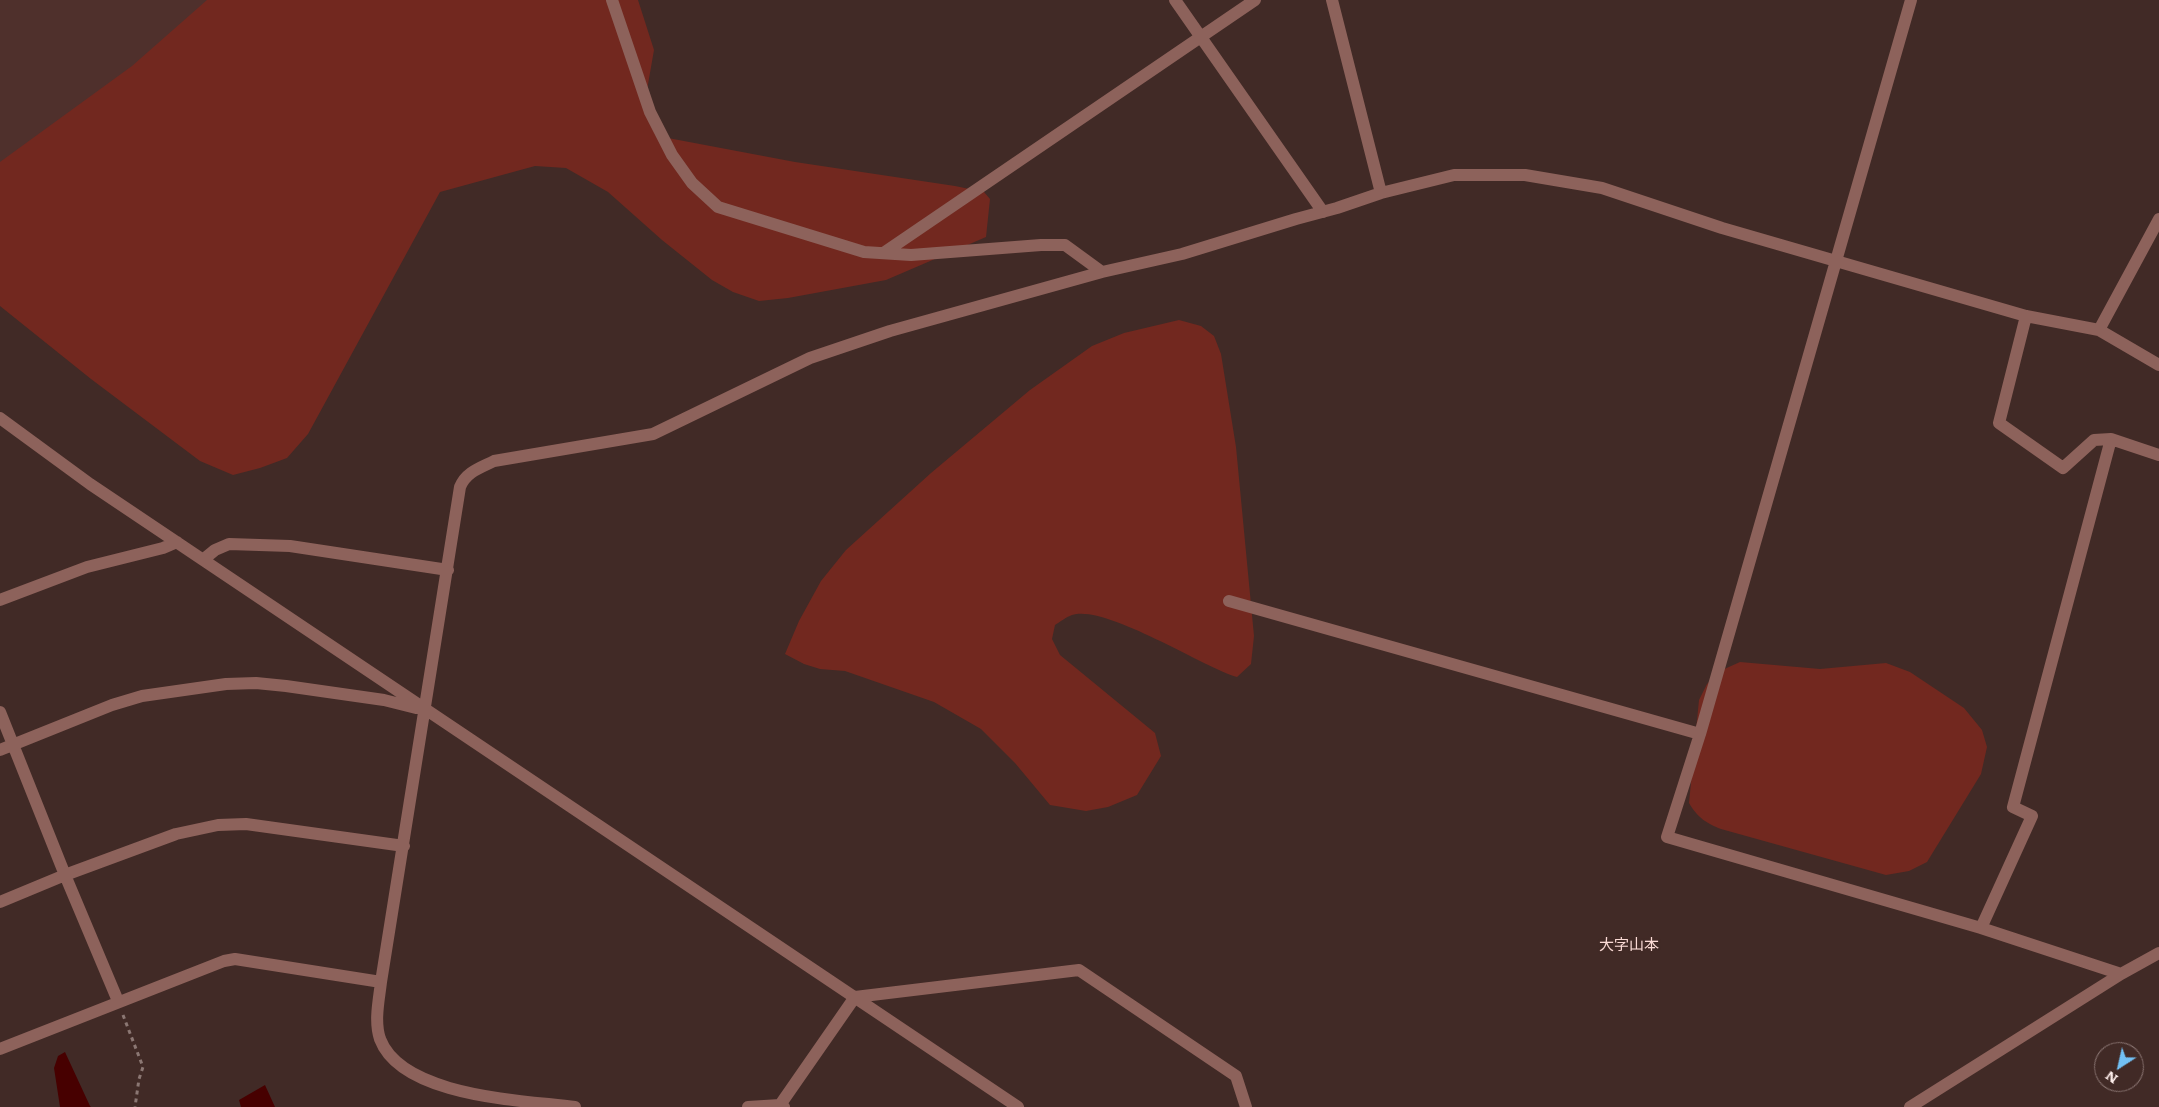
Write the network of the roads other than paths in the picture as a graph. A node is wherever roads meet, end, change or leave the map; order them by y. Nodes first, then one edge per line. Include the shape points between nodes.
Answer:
1 (612, 0) edge
2 (1175, 0) edge
3 (1255, 0) edge
4 (1332, 0) edge
5 (1911, 0) edge
6 (1200, 37) junction
7 (1381, 193) junction
8 (1323, 212) junction
9 (2159, 219) edge
10 (885, 252) junction
11 (1835, 261) junction
12 (1102, 272) junction
13 (2026, 316) junction
14 (2099, 330) junction
15 (2159, 365) edge
16 (0, 418) edge
17 (2110, 439) junction
18 (2159, 455) edge
19 (178, 542) junction
20 (204, 559) junction
21 (448, 570) junction
22 (0, 600) edge
23 (1229, 601) dead end
24 (426, 711) junction
25 (0, 712) edge
26 (1700, 734) junction
27 (13, 744) junction
28 (0, 750) edge
29 (404, 846) junction
30 (65, 875) junction
31 (0, 902) edge
32 (1981, 928) junction
33 (2159, 953) edge
34 (2121, 974) junction
35 (381, 982) junction
36 (855, 997) junction
37 (118, 1001) junction
38 (0, 1049) edge
39 (781, 1106) edge
40 (575, 1107) edge
41 (748, 1107) edge
42 (1018, 1107) edge
43 (1246, 1107) edge
44 (1910, 1107) edge

1 - 10 street via 650,112 672,155 698,189 718,207 864,252
2 - 6 street
3 - 6 street
4 - 7 street
5 - 11 street
6 - 8 street
6 - 10 street
7 - 8 street
7 - 11 street via 1454,175 1525,175 1602,188
8 - 12 street via 1182,254
9 - 14 street
10 - 12 street via 911,255 1065,246
11 - 13 street
11 - 26 street
12 - 21 street via 890,331 810,358 652,434 494,461 483,466 464,478 460,487
13 - 14 street
13 - 17 street via 1999,423 2063,468 2094,440
14 - 15 street
16 - 19 street via 90,484
17 - 18 street
17 - 32 street via 2013,808 2032,816
19 - 20 street
19 - 22 street via 88,567
20 - 21 street via 214,550 229,544 290,546
20 - 24 street
21 - 24 street
23 - 26 street
24 - 27 street via 384,700 286,686 226,684 142,696
24 - 29 street
24 - 36 street
25 - 27 street
26 - 32 street via 1667,837
27 - 28 street
27 - 30 street
29 - 30 street via 246,824 218,825 176,834
29 - 35 street
30 - 31 street
30 - 37 street
32 - 34 street
33 - 34 street
34 - 44 street
35 - 37 street via 235,959 213,964
35 - 40 street via 377,1023 380,1039 396,1062 413,1073 452,1090
36 - 39 street
36 - 42 street
36 - 43 street via 1078,970 1236,1076
37 - 38 street
39 - 41 street

